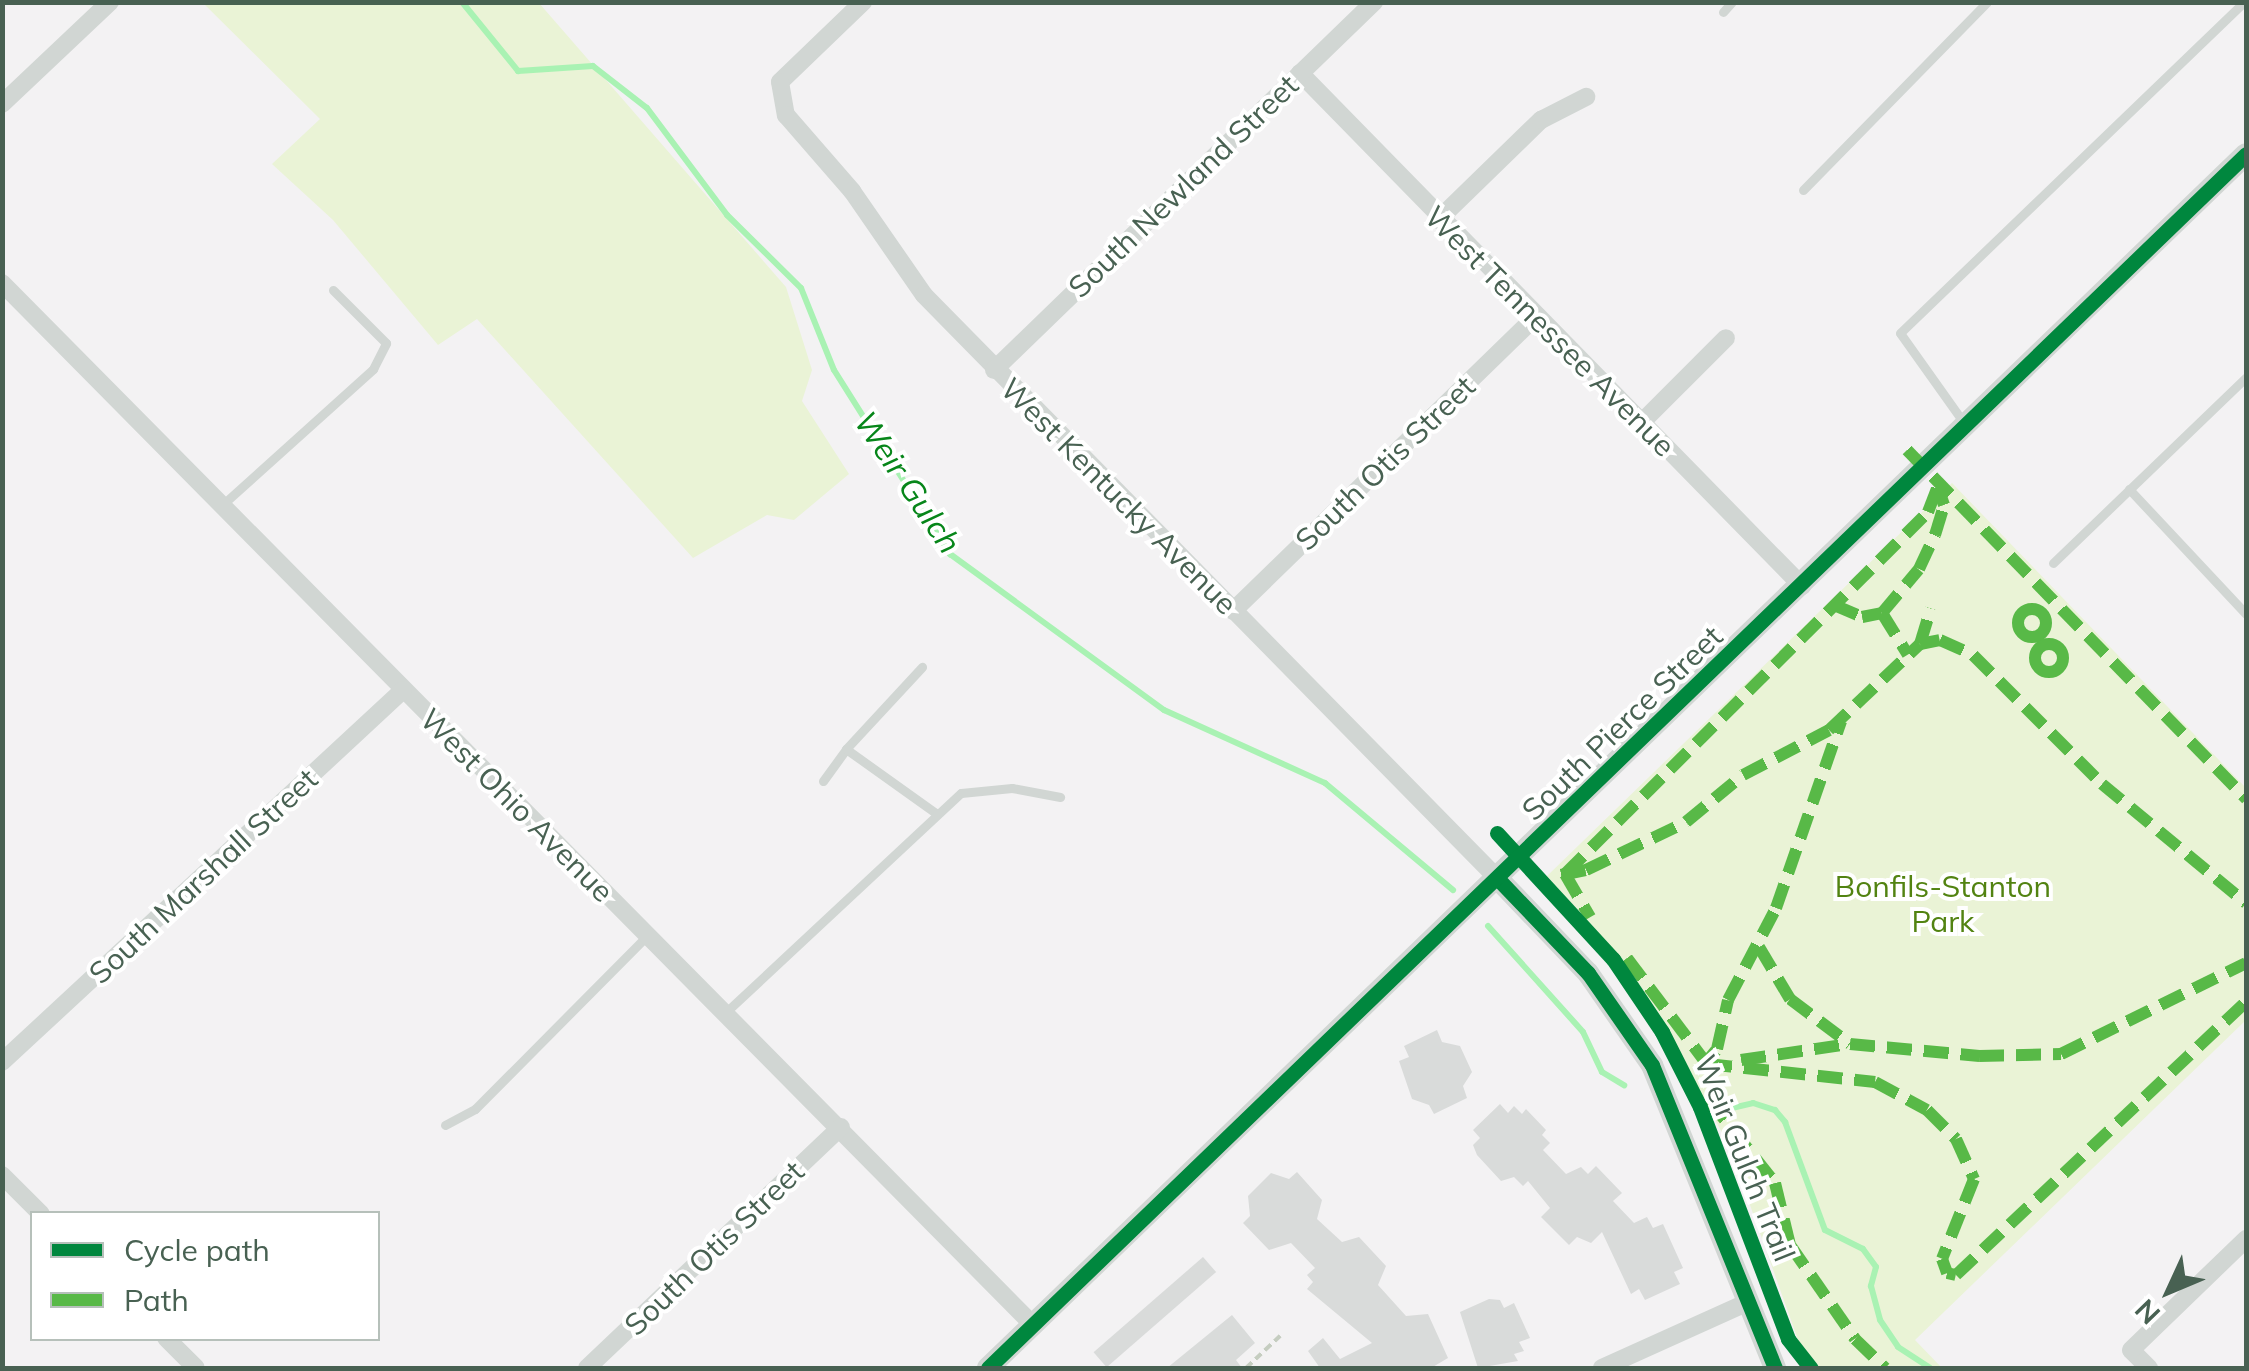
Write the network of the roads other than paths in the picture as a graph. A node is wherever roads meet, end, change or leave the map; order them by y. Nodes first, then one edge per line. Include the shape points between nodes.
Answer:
1 (110, 2) edge
2 (862, 2) edge
3 (1374, 2) edge
4 (1732, 2) edge
5 (1988, 2) edge
6 (2244, 2) edge
7 (1723, 12) dead end
8 (1300, 73) junction
9 (1586, 97) dead end
10 (2, 104) edge
11 (2246, 154) edge
12 (1803, 190) dead end
13 (1438, 220) junction
14 (2, 284) edge
15 (333, 290) dead end
16 (1537, 315) junction
17 (1726, 338) dead end
18 (994, 370) junction
19 (2246, 377) edge
20 (1641, 423) junction
21 (1967, 426) junction
22 (2129, 490) junction
23 (221, 506) junction
24 (2052, 563) dead end
25 (1802, 586) junction
26 (1233, 612) junction
27 (2246, 614) edge
28 (922, 668) dead end
29 (402, 690) junction
30 (846, 750) junction
31 (823, 780) dead end
32 (1060, 797) dead end
33 (937, 814) junction
34 (1499, 880) junction
35 (648, 935) junction
36 (726, 1012) junction
37 (2, 1062) edge
38 (445, 1124) dead end
39 (841, 1127) junction
40 (2, 1175) edge
41 (37, 1211) edge
42 (2246, 1239) edge
43 (1746, 1303) junction
44 (1033, 1325) junction
45 (169, 1341) edge
46 (196, 1368) edge
47 (587, 1368) edge
48 (988, 1368) edge
49 (1602, 1368) edge
50 (1775, 1368) edge
51 (2149, 1368) edge

1 - 10 street
2 - 18 street, West Kentucky Avenue via 780,82 786,114 852,190 924,295
3 - 8 street, South Newland Street
4 - 7 lane
5 - 12 lane
6 - 21 lane via 1900,333
8 - 13 street, West Tennessee Avenue
8 - 18 street, South Newland Street
9 - 13 street via 1541,120
11 - 21 street, South Pierce Street
13 - 16 street, West Tennessee Avenue
14 - 23 street, West Ohio Avenue
15 - 23 lane via 386,343 374,369
16 - 20 street, West Tennessee Avenue
16 - 26 street, South Otis Street
17 - 20 street
18 - 26 street, West Kentucky Avenue
19 - 22 lane
20 - 25 street, West Tennessee Avenue
21 - 25 street, South Pierce Street
22 - 24 lane
22 - 27 lane
23 - 29 street, West Ohio Avenue
25 - 34 street, South Pierce Street
26 - 34 street, West Kentucky Avenue
28 - 30 lane
29 - 35 street, West Ohio Avenue
29 - 37 street, South Marshall Street
30 - 31 lane
30 - 33 lane
32 - 33 lane via 975,788
33 - 36 lane
34 - 43 street via 1588,973 1652,1064
34 - 44 street, South Pierce Street
35 - 36 street, West Ohio Avenue
35 - 38 lane via 474,1108
36 - 39 street, West Ohio Avenue
39 - 44 street, West Ohio Avenue
39 - 47 street, South Otis Street
40 - 41 street
42 - 51 street via 2131,1350
43 - 49 street
43 - 50 street
44 - 48 street, South Pierce Street
45 - 46 street

